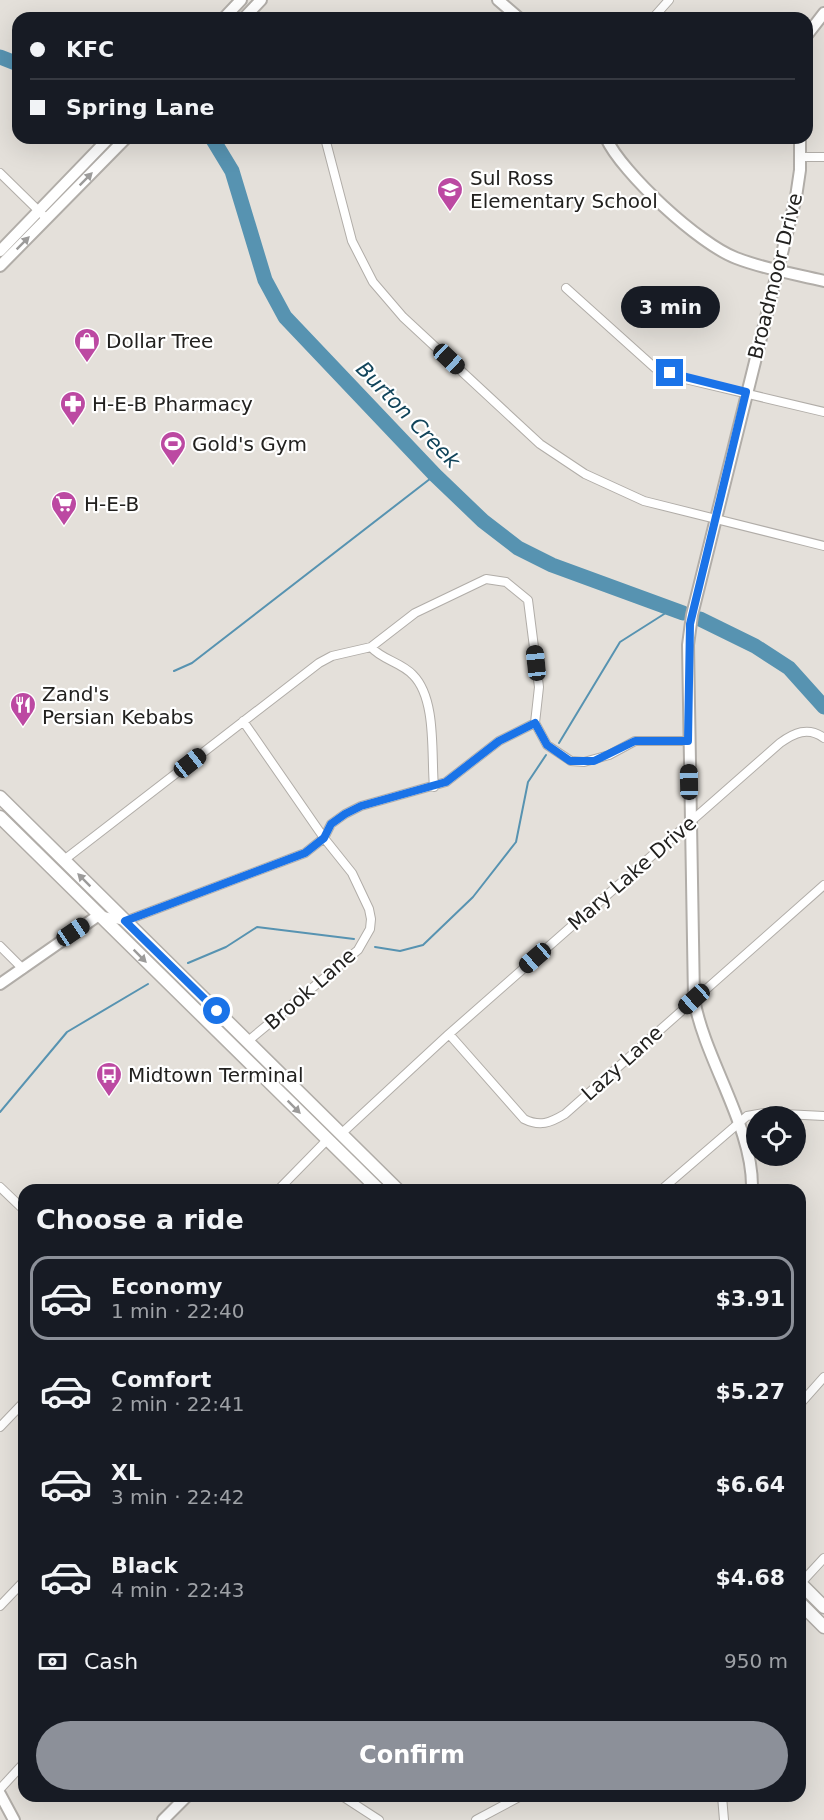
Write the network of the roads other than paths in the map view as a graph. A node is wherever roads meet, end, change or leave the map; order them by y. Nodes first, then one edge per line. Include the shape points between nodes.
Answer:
1 (241, 0) edge
2 (261, 0) edge
3 (669, 0) edge
4 (230, 12) edge
5 (250, 12) edge
6 (658, 12) edge
7 (824, 13) edge
8 (813, 27) edge
9 (104, 144) edge
10 (120, 144) edge
11 (327, 144) edge
12 (610, 144) edge
13 (800, 144) edge
14 (801, 157) junction
15 (824, 157) edge
16 (0, 173) edge
17 (43, 216) junction
18 (0, 250) edge
19 (0, 266) edge
20 (777, 270) junction
21 (824, 281) edge
22 (566, 288) dead end
23 (746, 392) junction
24 (824, 412) edge
25 (716, 520) junction
26 (824, 546) edge
27 (371, 647) junction
28 (243, 721) junction
29 (535, 723) junction
30 (824, 738) edge
31 (688, 741) junction
32 (434, 787) junction
33 (0, 797) edge
34 (0, 818) edge
35 (690, 822) junction
36 (324, 838) junction
37 (64, 860) junction
38 (824, 885) edge
39 (99, 915) junction
40 (125, 921) junction
41 (0, 946) edge
42 (23, 969) junction
43 (0, 984) edge
44 (694, 999) junction
45 (449, 1034) junction
46 (248, 1041) junction
47 (824, 1116) edge
48 (737, 1122) junction
49 (342, 1133) junction
50 (327, 1140) junction
51 (284, 1184) edge
52 (373, 1184) edge
53 (383, 1184) edge
54 (392, 1184) edge
55 (668, 1184) edge
56 (752, 1184) edge
57 (2, 1192) edge
58 (18, 1205) edge
59 (824, 1377) edge
60 (806, 1397) edge
61 (18, 1408) edge
62 (0, 1427) edge
63 (824, 1558) edge
64 (806, 1577) edge
65 (18, 1587) edge
66 (806, 1589) edge
67 (0, 1606) edge
68 (824, 1607) edge
69 (806, 1610) edge
70 (811, 1615) junction
71 (824, 1617) edge
72 (824, 1627) edge
73 (18, 1770) edge
74 (0, 1789) edge
75 (0, 1794) edge
76 (181, 1802) edge
77 (351, 1802) edge
78 (510, 1802) edge
79 (722, 1802) edge
80 (14, 1820) edge
81 (163, 1820) edge
82 (379, 1820) edge
83 (476, 1820) edge
84 (724, 1820) edge

1 - 4 street
2 - 5 street
3 - 6 street
7 - 8 street
9 - 17 street
17 -> 10 street
11 - 25 street via 359,258 373,282 403,317 540,444 569,465 644,501
12 - 20 street via 644,186 710,244 735,257
13 - 14 street, Broadmoor Drive
14 - 15 street
14 - 20 street, Broadmoor Drive via 796,196
16 - 17 street
17 - 18 street
19 -> 17 street
20 - 21 street
20 - 23 street, Broadmoor Drive
22 - 23 street via 655,368
23 - 24 street
23 - 25 street, Broadmoor Drive
25 - 26 street
25 - 31 street, Broadmoor Drive via 688,634
27 - 28 street via 319,663
27 - 29 street via 416,613 474,583 486,579 506,582 522,593 530,608 539,687
27 - 32 street via 379,656 413,674 421,687 432,729
28 - 36 street, Brook Lane
28 - 37 street
29 - 31 street via 547,745 570,761 594,761 635,741
29 - 32 street via 499,741
30 - 35 street, Mary Lake Drive via 805,731 792,734
31 - 35 street, Broadmoor Drive
32 - 36 street via 361,806 331,824
33 - 37 main road
34 - 39 main road
35 - 44 street, Broadmoor Drive
35 - 45 street, Mary Lake Drive
36 - 40 street via 287,862
36 - 46 street, Brook Lane via 362,891 369,909 370,929 358,950
40 -> 37 main road
38 - 44 street, Lazy Lane
39 - 40 street
39 - 42 street
39 -> 50 main road
40 - 46 main road
41 - 42 street
42 - 43 street
44 - 45 street, Lazy Lane via 565,1114 546,1124 524,1119
44 - 48 street, Broadmoor Drive via 703,1036
45 - 49 street, Mary Lake Drive
46 - 49 main road
47 - 48 street via 758,1113
48 - 55 street
48 - 56 street, Broadmoor Drive via 750,1161
49 - 54 main road
50 - 51 street
50 - 52 main road
50 - 53 main road via 339,1141
57 - 58 street
59 - 60 street
61 - 62 street
63 - 64 street
65 - 67 street
66 - 68 main road
69 - 70 main road
70 - 71 main road
70 - 72 main road
73 - 74 street
75 - 80 street
76 - 81 street
77 - 82 street
78 - 83 street
79 - 84 street

